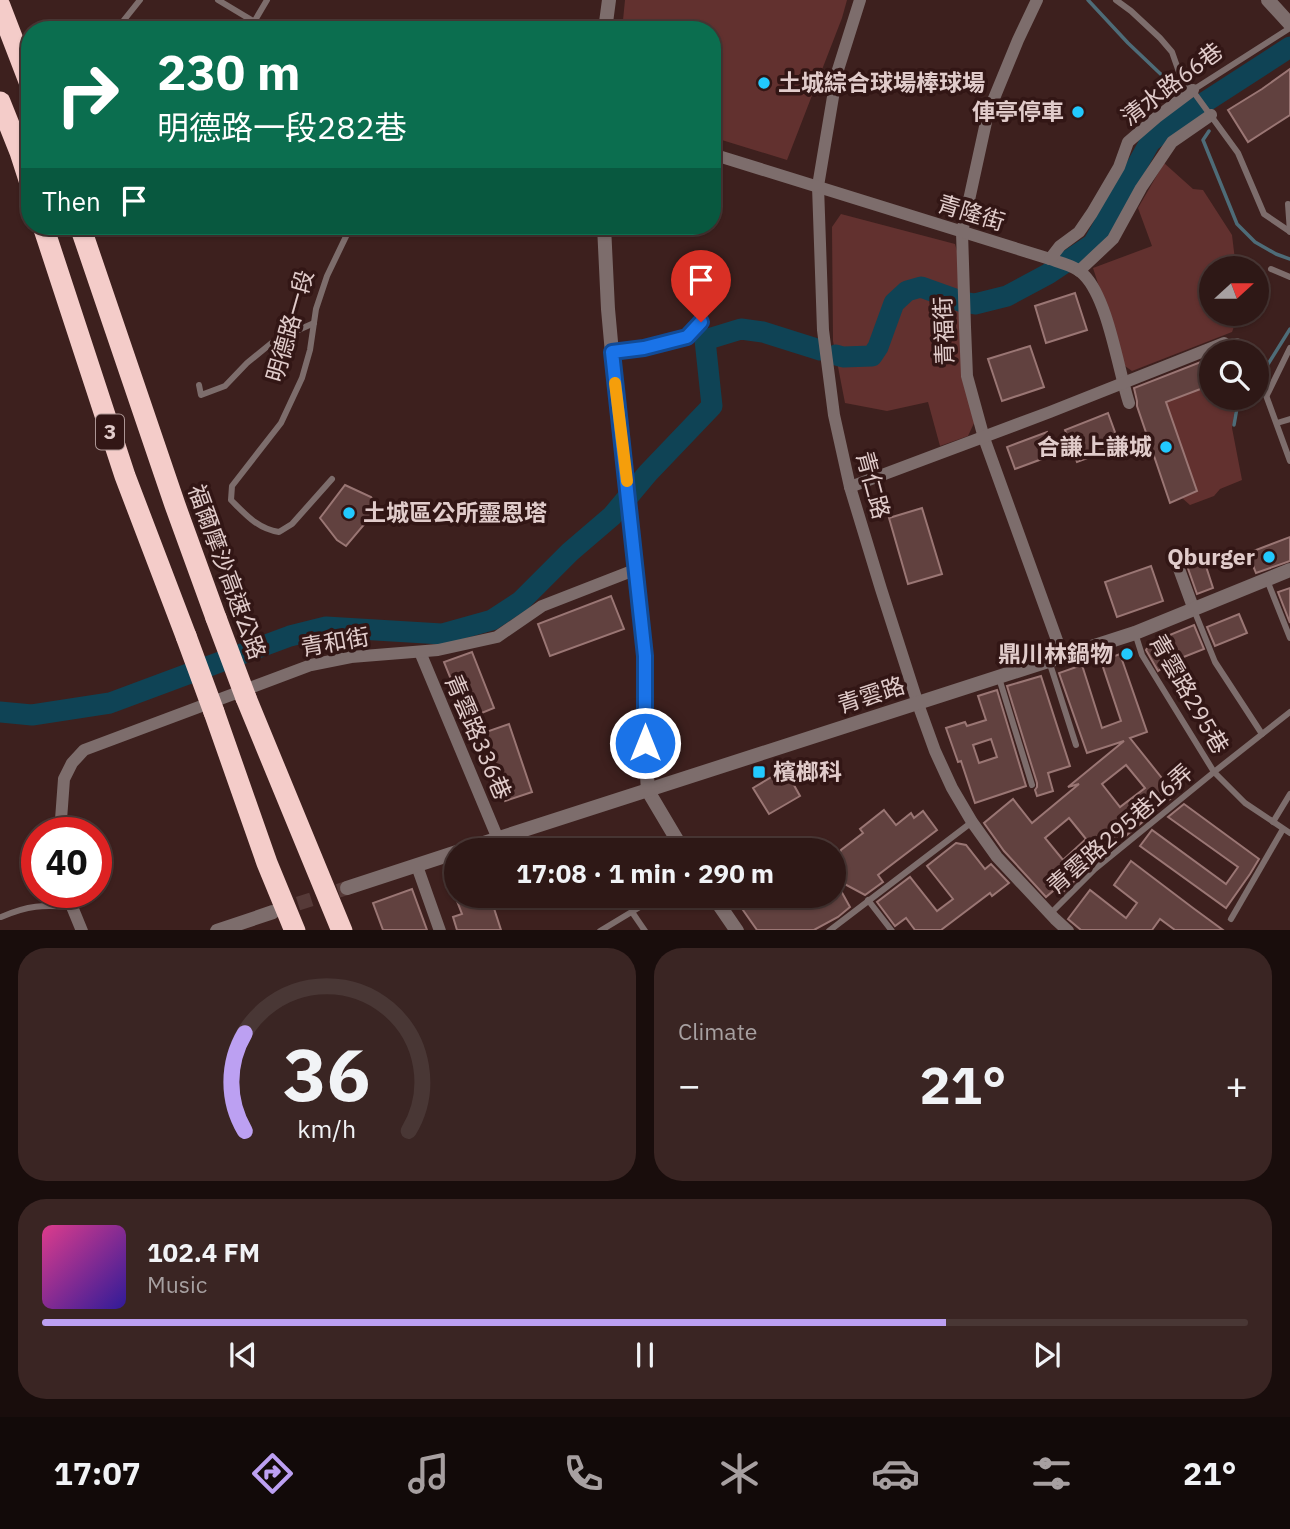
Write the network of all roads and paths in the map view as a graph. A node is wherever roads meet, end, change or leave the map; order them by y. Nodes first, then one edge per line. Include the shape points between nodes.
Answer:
1 (140, 0) edge
2 (218, 0) edge
3 (267, 0) edge
4 (610, 0) edge
5 (860, 0) edge
6 (1037, 0) edge
7 (1116, 0) edge
8 (1269, 0) edge
9 (0, 6) edge
10 (123, 21) edge
11 (252, 21) edge
12 (255, 21) edge
13 (606, 21) edge
14 (1290, 26) edge
15 (21, 61) edge
16 (1193, 90) junction
17 (0, 102) edge
18 (1211, 115) junction
19 (21, 155) edge
20 (721, 157) edge
21 (818, 186) junction
22 (1288, 204) dead end
23 (1289, 231) edge
24 (962, 232) junction
25 (46, 235) edge
26 (83, 235) edge
27 (347, 235) edge
28 (604, 235) edge
29 (1050, 259) junction
30 (1271, 269) dead end
31 (1079, 270) junction
32 (1290, 277) edge
33 (701, 322) dead end
34 (314, 323) junction
35 (1290, 348) edge
36 (612, 352) junction
37 (1199, 353) edge
38 (1122, 383) junction
39 (199, 385) dead end
40 (1269, 391) edge
41 (1269, 401) edge
42 (1129, 403) dead end
43 (1290, 419) edge
44 (1277, 423) junction
45 (984, 438) junction
46 (1290, 461) edge
47 (332, 479) dead end
48 (850, 487) junction
49 (1175, 558) dead end
50 (637, 569) junction
51 (1290, 570) edge
52 (1267, 580) junction
53 (1194, 610) junction
54 (1135, 633) junction
55 (1290, 638) edge
56 (420, 652) junction
57 (1056, 659) junction
58 (999, 678) junction
59 (918, 704) junction
60 (1290, 712) edge
61 (1262, 734) junction
62 (1076, 745) dead end
63 (1213, 772) junction
64 (1032, 785) dead end
65 (648, 791) junction
66 (1290, 794) edge
67 (61, 817) edge
68 (972, 822) junction
69 (1273, 822) junction
70 (1287, 831) edge
71 (498, 838) edge
72 (501, 838) edge
73 (676, 838) edge
74 (444, 857) edge
75 (417, 866) junction
76 (347, 888) tunnel mouth
77 (868, 900) junction
78 (24, 908) edge
79 (72, 908) edge
80 (638, 908) edge
81 (721, 908) edge
82 (273, 912) tunnel mouth
83 (632, 912) junction
84 (1050, 914) junction
85 (1, 917) edge
86 (1231, 919) dead end
87 (82, 930) edge
88 (217, 930) edge
89 (295, 930) edge
90 (342, 930) edge
91 (440, 930) edge
92 (600, 930) edge
93 (645, 930) edge
94 (737, 930) edge
95 (829, 930) edge
96 (892, 930) edge
97 (1068, 930) edge

1 - 10 lane
2 - 11 lane
3 - 12 lane
4 - 13 street
5 - 21 street, 青仁路 via 837,74
6 - 24 street, 青福街 via 988,113
7 - 16 lane via 1172,52 1179,72
8 - 14 street
9 - 15 highway
14 - 16 lane, 清水路66巷
16 - 18 lane
16 - 29 street, 清水路66巷 via 1128,142 1092,213
17 - 19 highway
18 - 23 lane via 1237,153 1264,214
18 - 31 street via 1172,142 1113,239
20 - 21 street, 青隆街
21 - 24 street, 青隆街
21 - 48 street, 青仁路 via 823,330 834,415
22 - 23 lane
24 - 29 street, 青隆街
24 - 45 street, 青福街 via 967,376
25 - 89 highway, 3, bridge via 125,476
26 - 90 highway, 福爾摩沙高速公路 / 3, bridge via 216,618
27 - 34 lane, 明德路一段 via 327,276
28 - 36 street
29 - 31 street, 青隆街
30 - 32 lane
31 - 38 street via 1099,295
33 - 36 lane via 687,337
34 - 39 lane via 274,341 225,386 201,395
34 - 47 lane, 明德路一段 via 297,389 281,423 232,486 231,500 266,530 279,532 292,524
35 - 40 lane
36 - 50 street
37 - 38 street
38 - 42 street
38 - 45 street
41 - 44 lane
43 - 44 lane
44 - 46 lane
45 - 48 street
45 - 57 street, 青福街
48 - 59 street, 青仁路
49 - 53 street
50 - 56 street, 青和街 via 542,606 497,637
50 - 65 street via 645,656
51 - 52 street, 青雲路
52 - 53 street, 青雲路
52 - 55 lane
53 - 54 street, 青雲路
53 - 61 lane via 1215,662
54 - 57 street, 青雲路
54 - 63 lane, 青雲路295巷 via 1142,655
56 - 67 street, 青和街 via 311,665 84,750 64,779
56 - 71 street, 青雲路336巷
57 - 58 street, 青雲路
57 - 62 lane
58 - 59 street, 青雲路
58 - 64 lane
59 - 65 street, 青雲路
59 - 68 street, 青仁路 via 935,751
60 - 61 lane, 青雲路295巷16弄
61 - 63 lane, 青雲路295巷16弄
63 - 69 lane, 青雲路295巷
63 - 84 lane, 青雲路295巷16弄 via 1095,869
65 - 72 street, 青雲路
65 - 73 street
66 - 69 lane
68 - 77 lane
68 - 84 street, 青仁路 via 997,857
69 - 70 lane, 青雲路295巷
70 - 86 lane
74 - 75 street
75 - 76 street
75 - 91 street
77 - 95 lane
77 - 96 lane
78 - 85 lane
79 - 87 street
80 - 83 lane
81 - 94 street
82 - 88 street
83 - 92 lane
83 - 93 lane
84 - 97 street, 青仁路

